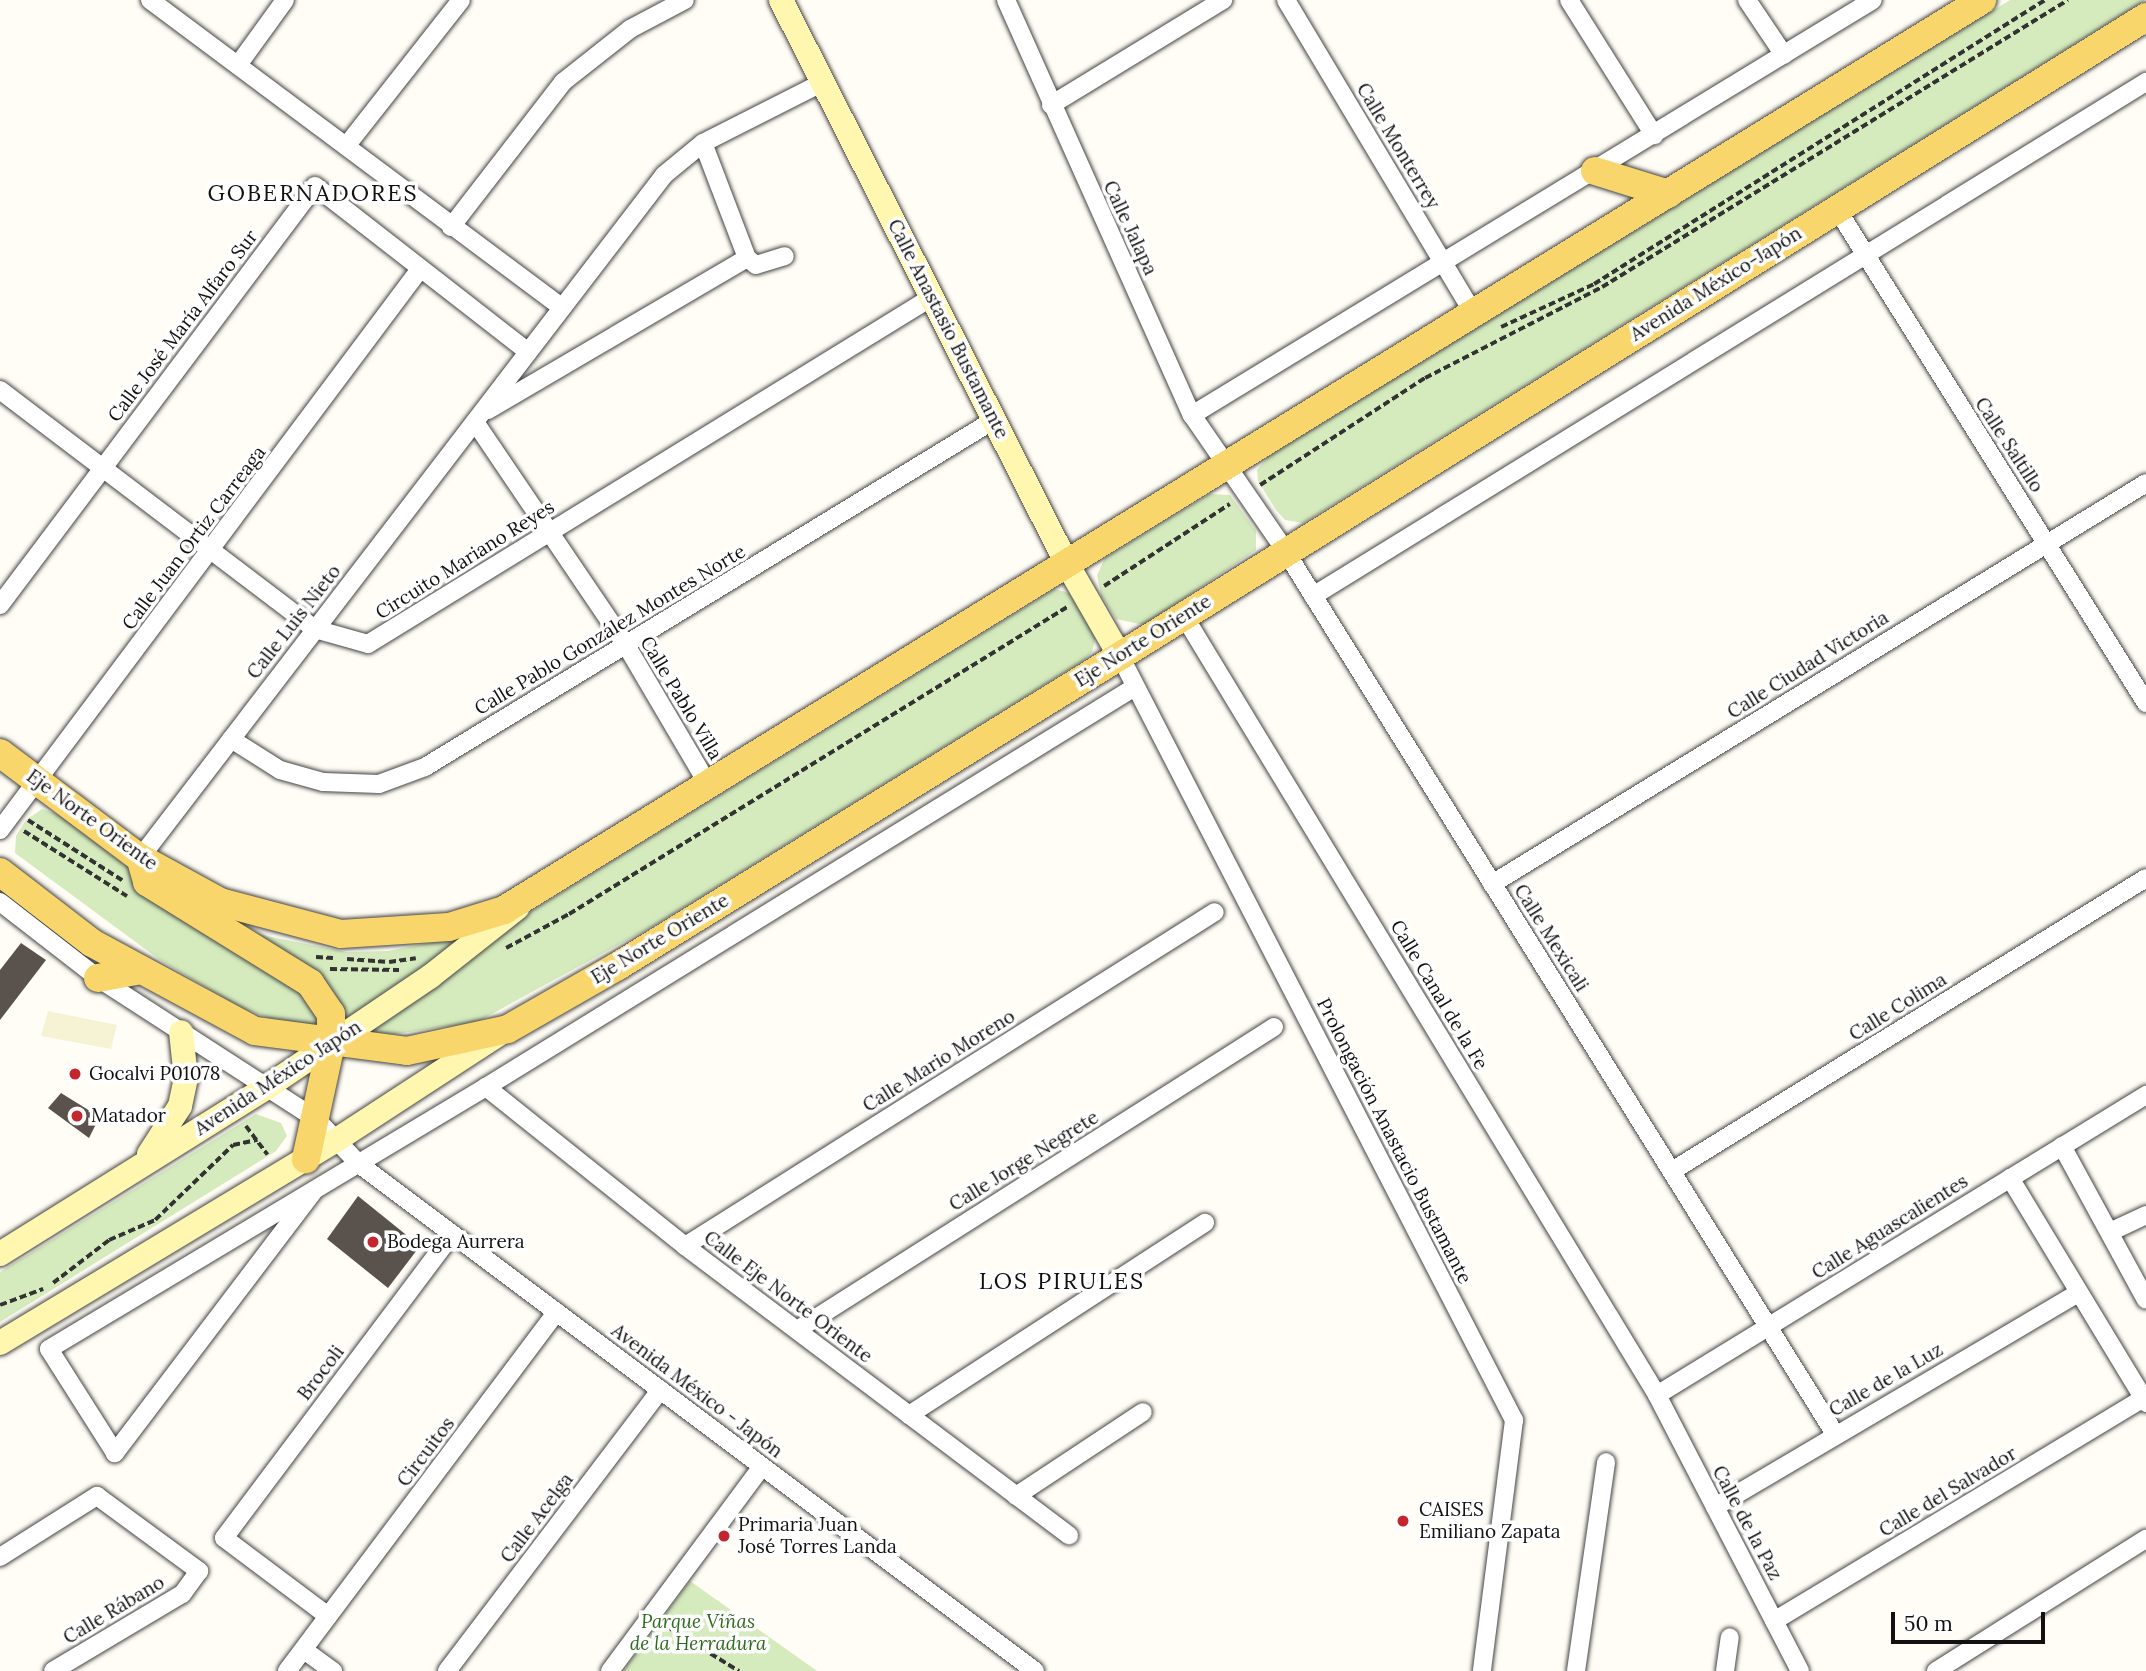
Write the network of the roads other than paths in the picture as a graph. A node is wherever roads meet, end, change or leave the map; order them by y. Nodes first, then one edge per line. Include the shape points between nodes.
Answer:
1 (150, 0) edge
2 (285, 0) edge
3 (461, 0) edge
4 (685, 0) edge
5 (781, 0) edge
6 (1006, 0) edge
7 (1223, 0) edge
8 (1286, 0) edge
9 (1569, 0) edge
10 (1747, 0) edge
11 (1873, 0) edge
12 (1982, 0) edge
13 (2146, 17) edge
14 (1784, 55) junction
15 (239, 65) junction
16 (823, 82) junction
17 (2146, 82) edge
18 (1051, 105) junction
19 (1654, 135) junction
20 (703, 143) junction
21 (347, 145) junction
22 (1595, 171) junction
23 (1669, 194) junction
24 (1837, 209) junction
25 (452, 227) junction
26 (1863, 255) junction
27 (785, 256) dead end
28 (747, 258) junction
29 (1444, 263) junction
30 (420, 269) junction
31 (932, 297) junction
32 (560, 306) junction
33 (1475, 314) junction
34 (527, 351) junction
35 (0, 390) edge
36 (1192, 415) junction
37 (479, 418) junction
38 (994, 420) junction
39 (102, 467) junction
40 (1225, 469) junction
41 (2146, 483) edge
42 (552, 531) junction
43 (2048, 543) junction
44 (212, 551) junction
45 (1286, 552) junction
46 (1068, 564) junction
47 (1313, 596) junction
48 (0, 605) edge
49 (1184, 616) junction
50 (315, 629) junction
51 (626, 645) junction
52 (1120, 656) junction
53 (1135, 687) junction
54 (2146, 703) edge
55 (231, 739) junction
56 (0, 753) edge
57 (37, 781) junction
58 (709, 786) junction
59 (4, 825) edge
60 (140, 858) junction
61 (0, 872) edge
62 (2146, 878) edge
63 (1492, 884) junction
64 (545, 886) junction
65 (0, 902) edge
66 (1215, 912) dead end
67 (141, 970) junction
68 (98, 978) junction
69 (1274, 1027) dead end
70 (508, 1029) junction
71 (181, 1032) junction
72 (331, 1044) junction
73 (270, 1085) junction
74 (486, 1087) junction
75 (2146, 1095) edge
76 (316, 1119) junction
77 (338, 1139) junction
78 (2062, 1146) junction
79 (306, 1158) junction
80 (359, 1164) junction
81 (1672, 1171) junction
82 (132, 1172) junction
83 (2010, 1178) junction
84 (313, 1192) junction
85 (2146, 1214) edge
86 (1205, 1223) dead end
87 (2112, 1231) junction
88 (452, 1234) junction
89 (685, 1246) junction
90 (0, 1254) edge
91 (2079, 1293) junction
92 (2146, 1300) edge
93 (557, 1312) junction
94 (1768, 1326) junction
95 (797, 1330) junction
96 (0, 1343) edge
97 (660, 1390) junction
98 (1657, 1395) junction
99 (2145, 1401) edge
100 (1143, 1412) dead end
101 (909, 1415) junction
102 (1835, 1434) junction
103 (1606, 1462) dead end
104 (762, 1466) junction
105 (1016, 1496) junction
106 (1715, 1507) junction
107 (1069, 1535) dead end
108 (2146, 1539) edge
109 (0, 1557) edge
110 (328, 1616) junction
111 (1774, 1621) junction
112 (1730, 1637) dead end
113 (304, 1650) junction
114 (53, 1671) edge
115 (288, 1671) edge
116 (333, 1671) edge
117 (447, 1671) edge
118 (610, 1671) edge
119 (1035, 1671) edge
120 (1482, 1671) edge
121 (1576, 1671) edge
122 (1726, 1671) edge
123 (1800, 1671) edge
124 (1936, 1671) edge

1 - 15 street
2 - 15 street
3 - 21 street
4 - 25 street via 631,29 563,82
5 - 16 street, Calle Anastasio Bustamante
6 - 18 street, Calle Jalapa
7 - 18 street
8 - 29 street, Calle Monterrey
9 - 19 street
10 - 14 street
11 - 14 street
12 - 23 main road
13 - 24 main road, Avenida México-Japón
14 - 19 street
15 - 21 street
16 - 20 street, Calle Luis Nieto
16 - 31 street, Calle Anastasio Bustamante
17 - 26 street
18 - 36 street, Calle Jalapa
19 - 22 street
20 - 28 street
20 - 32 street, Calle Luis Nieto via 664,175
21 - 25 street
22 - 23 main road
22 - 29 street
23 - 33 main road
24 - 26 street, Calle Saltillo
24 - 45 main road, Avenida México-Japón
25 - 32 street
26 - 43 street, Calle Saltillo
26 - 47 street
27 - 28 street via 756,265
28 - 37 street, Calle Luis Nieto
29 - 33 street, Calle Monterrey
29 - 36 street
30 - 34 street, Calle José María Alfaro Sur
30 - 39 street, Calle José María Alfaro Sur via 315,186
30 - 44 street, Calle Juan Ortiz Carreaga
31 - 38 street, Calle Anastasio Bustamante
31 - 42 street, Circuito Mariano Reyes
32 - 34 street, Calle Luis Nieto
33 - 40 main road
34 - 37 street, Calle Luis Nieto
35 - 39 street, Circuito Mariano Reyes
36 - 40 street, Calle Jalapa
37 - 42 street, Calle Pablo Villa
37 - 50 street, Calle Luis Nieto
38 - 46 street, Calle Anastasio Bustamante
38 - 51 street, Calle Pablo González Montes Norte
39 - 44 street, Circuito Mariano Reyes
39 - 48 street, Calle José María Alfaro Sur
40 - 45 street, Calle Mexicali
40 - 46 main road, Eje Norte Oriente
41 - 43 street, Calle Ciudad Victoria
42 - 50 street, Circuito Mariano Reyes via 368,644
42 - 51 street, Calle Pablo Villa
43 - 54 street, Calle Saltillo
43 - 63 street, Calle Ciudad Victoria
44 - 50 street, Circuito Mariano Reyes
44 - 57 street, Calle Juan Ortiz Carreaga
45 - 47 street, Calle Mexicali
45 - 49 main road, Eje Norte Oriente
46 - 52 street, Calle Anastasio Bustamante via 1095,591
46 - 58 main road, Eje Norte Oriente
47 - 63 street, Calle Mexicali
49 - 52 main road, Eje Norte Oriente
49 - 98 street, Calle Canal de la Fe
50 - 55 street, Calle Luis Nieto
51 - 55 street, Calle Pablo González Montes Norte via 425,767 379,784 323,782 280,770
51 - 58 street, Calle Pablo Villa
52 - 53 street, Prolongación Anastacio Bustamante
52 - 70 main road, Eje Norte Oriente
53 - 74 street, Eje Norte Oriente
53 - 120 street, Prolongación Anastacio Bustamante via 1514,1420
55 - 60 street, Calle Luis Nieto
56 - 57 main road, Eje Norte Oriente
57 - 59 street, Calle Juan Ortiz Carreaga
57 - 60 main road, Eje Norte Oriente
58 - 64 main road, Eje Norte Oriente
60 - 64 main road, Eje Norte Oriente via 220,902 341,934 449,927 504,910
60 - 72 main road via 147,882 310,984 331,1014
61 - 67 main road, Eje Norte Oriente via 92,943
62 - 81 street, Calle Colima
63 - 81 street, Calle Mexicali
64 - 72 street, Avenida México Japón via 446,964
65 - 68 street, Avenida México - Japón
66 - 89 street, Calle Mario Moreno
67 - 68 main road
67 - 72 main road, Eje Norte Oriente via 255,1031
68 - 71 street, Avenida México - Japón
69 - 95 street, Calle Jorge Negrete
70 - 72 main road, Eje Norte Oriente via 407,1052
70 - 77 street
71 - 73 street, Avenida México - Japón
71 - 82 street via 186,1078 180,1106 163,1138
72 - 73 street, Avenida México Japón
72 - 76 main road
73 - 76 street, Avenida México - Japón
73 - 82 street, Avenida México Japón
74 - 80 street, Eje Norte Oriente
74 - 89 street, Calle Eje Norte Oriente
75 - 78 street, Calle Aguascalientes
76 - 77 street, Avenida México - Japón
76 - 79 main road
77 - 79 street
77 - 80 street, Avenida México - Japón
78 - 83 street, Calle Aguascalientes
78 - 87 street
79 - 96 street
80 - 84 street, Eje Norte Oriente
80 - 88 street, Avenida México - Japón
81 - 94 street, Calle Mexicali
82 - 90 street, Avenida México Japón
83 - 91 street
83 - 94 street, Calle Aguascalientes
84 - 84 street, Eje Norte Oriente via 50,1349 115,1453 164,1388
85 - 87 street
86 - 101 street
87 - 92 street
88 - 93 street, Avenida México - Japón
88 - 110 street, Brocoli via 224,1538
89 - 95 street, Calle Eje Norte Oriente
91 - 99 street
91 - 102 street, Calle de la Luz
93 - 97 street, Avenida México - Japón
93 - 110 street, Circuitos
94 - 98 street, Calle Aguascalientes
94 - 102 street, Calle Mexicali
95 - 101 street, Calle Eje Norte Oriente
97 - 104 street, Avenida México - Japón
97 - 117 street, Calle Acelga
98 - 106 street, Calle de la Paz
99 - 111 street, Calle del Salvador
100 - 105 street
101 - 105 street, Calle Eje Norte Oriente
102 - 106 street, Calle de la Luz
103 - 121 street
104 - 118 street
104 - 119 street, Avenida México - Japón
105 - 107 street, Calle Eje Norte Oriente
106 - 111 street, Calle de la Paz
108 - 124 street
109 - 114 street, Calle Rábano via 97,1496 199,1571 181,1594
110 - 113 street, Circuitos
111 - 123 street, Calle de la Paz
112 - 122 street
113 - 115 street, Circuitos
113 - 116 street

